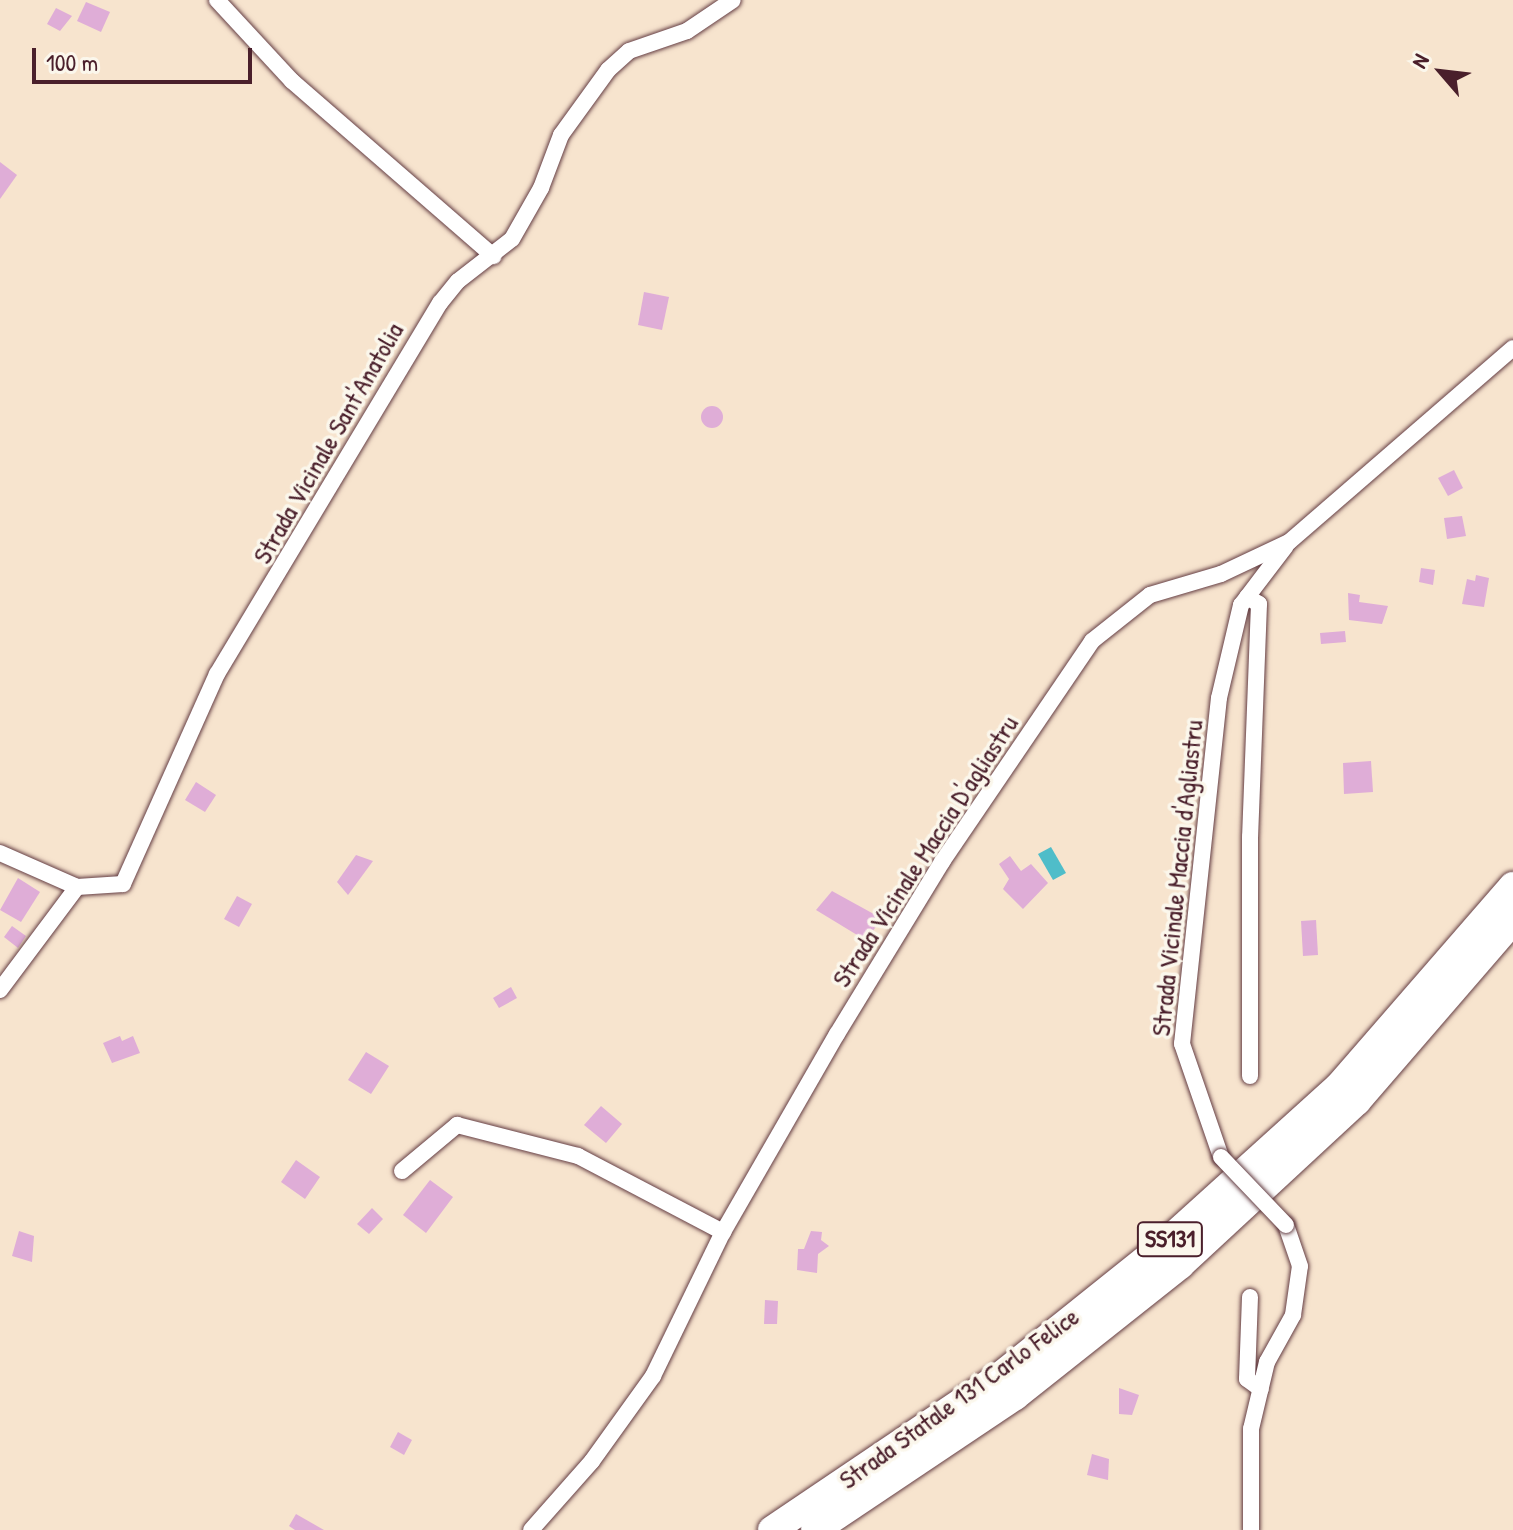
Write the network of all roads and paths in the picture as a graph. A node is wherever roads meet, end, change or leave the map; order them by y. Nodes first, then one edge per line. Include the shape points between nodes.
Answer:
1 (217, 0) edge
2 (733, 0) edge
3 (493, 256) junction
4 (1513, 348) edge
5 (1289, 542) junction
6 (1247, 597) junction
7 (0, 853) edge
8 (1513, 886) edge
9 (77, 887) junction
10 (1513, 920) edge
11 (0, 990) edge
12 (1250, 1076) dead end
13 (402, 1171) dead end
14 (723, 1232) junction
15 (1250, 1297) dead end
16 (1261, 1389) junction
17 (531, 1530) edge
18 (772, 1530) edge
19 (815, 1530) edge
20 (1251, 1530) edge

1 - 3 street via 292,81
2 - 3 street, Strada Vicinale Sant'Anatolia via 687,31 629,51 608,70 561,135 521,226
3 - 9 street, Strada Vicinale Sant'Anatolia via 458,281 409,350 320,509 225,661 123,884
4 - 5 street, Strada Vicinale Maccia D'agliastru
5 - 6 street, Strada Vicinale Maccia d'Agliastru
5 - 14 street, Strada Vicinale Maccia D'agliastru via 1221,574 1150,595 1092,641 942,862
6 - 12 street via 1259,604 1250,837
6 - 16 street, Strada Vicinale Maccia d'Agliastru, bridge via 1219,698 1182,1044 1221,1157 1286,1225 1300,1266 1295,1303 1267,1362
7 - 9 street, Strada Vicinale Sant'Anatolia
8 - 18 highway, Strada Statale 131 Carlo Felice / SS131 via 1339,1086 1161,1247 999,1377
9 - 11 street
10 - 19 highway, Strada Statale 131 Carlo Felice / SS131 via 1357,1101 1180,1265 1015,1396
13 - 14 street via 457,1125 578,1156
14 - 17 street, Strada Vicinale Maccia D'agliastru via 653,1376 592,1461
15 - 16 street via 1247,1379
16 - 20 street, Strada Vicinale Maccia d'Agliastru via 1251,1429

